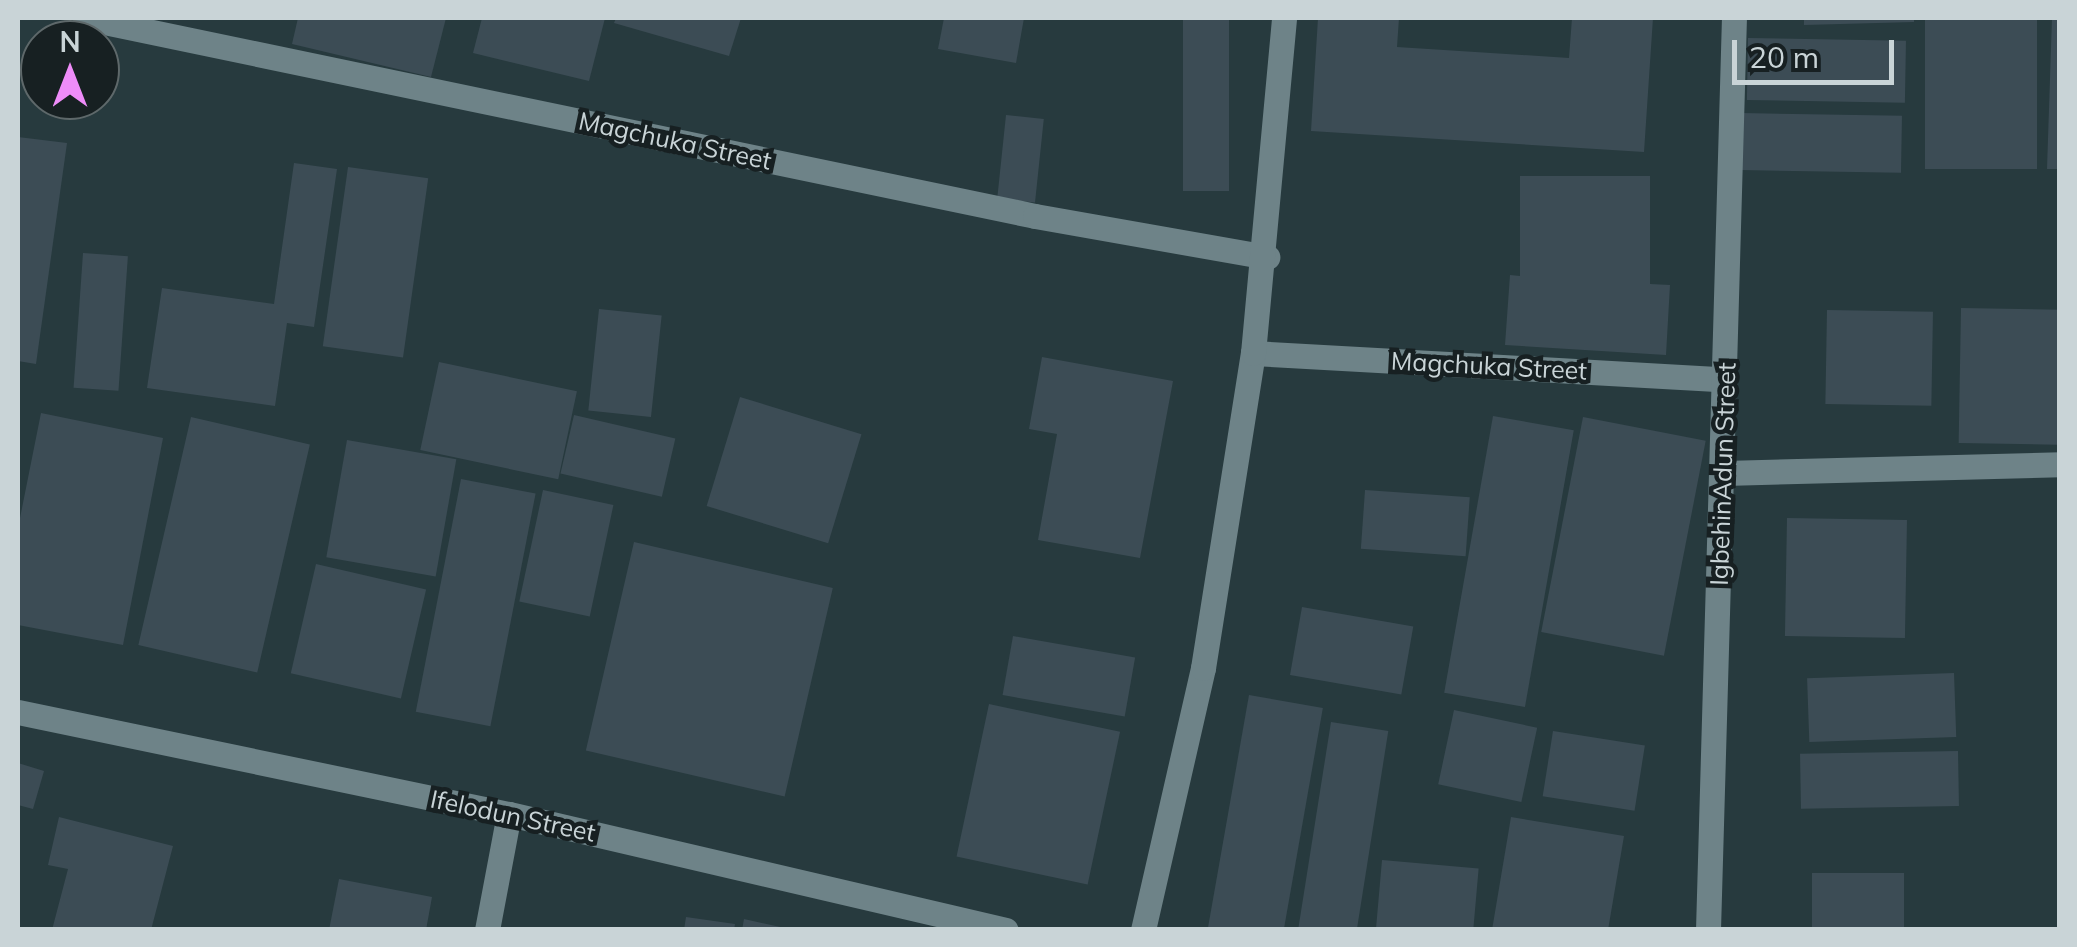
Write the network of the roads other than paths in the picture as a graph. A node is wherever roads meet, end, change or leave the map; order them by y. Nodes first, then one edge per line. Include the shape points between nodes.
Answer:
1 (85, 18) edge
2 (1284, 18) edge
3 (1734, 18) edge
4 (1267, 257) junction
5 (1253, 353) junction
6 (1725, 379) junction
7 (2060, 464) edge
8 (1724, 473) junction
9 (18, 712) edge
10 (509, 814) junction
11 (487, 930) edge
12 (1006, 930) edge
13 (1143, 930) edge
14 (1708, 930) edge

1 - 4 street, Magchuka Street via 1035,216
2 - 4 street
3 - 6 street, IgbehinAdun Street
4 - 5 street
5 - 6 street, Magchuka Street
5 - 13 street via 1202,668
6 - 8 street, IgbehinAdun Street
7 - 8 street
8 - 14 street, IgbehinAdun Street
9 - 10 street, Ifelodun Street
10 - 11 street
10 - 12 street, Ifelodun Street

